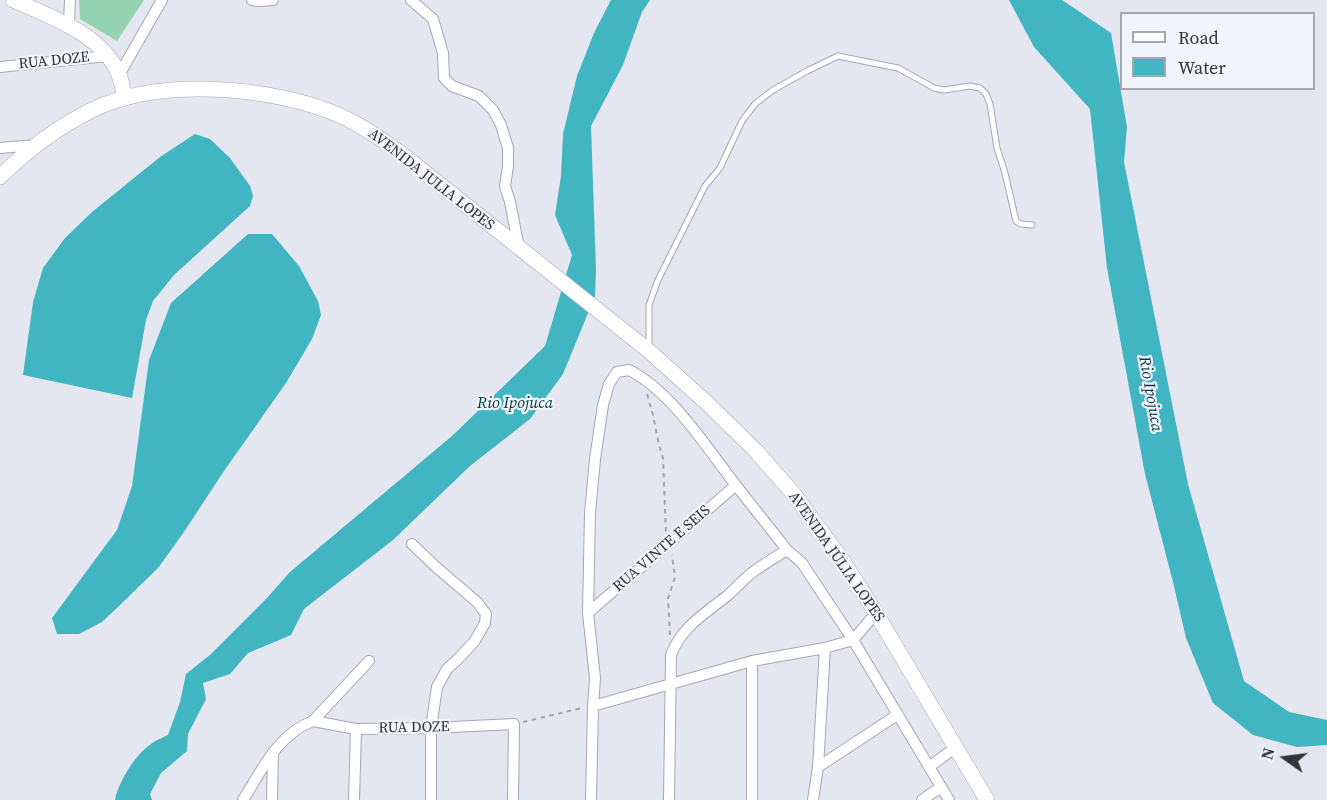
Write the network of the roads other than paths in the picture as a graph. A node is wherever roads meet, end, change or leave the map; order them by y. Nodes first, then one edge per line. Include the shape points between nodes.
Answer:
1 (14, 0) edge
2 (70, 0) edge
3 (162, 0) edge
4 (252, 0) edge
5 (273, 0) edge
6 (411, 0) edge
7 (69, 24) junction
8 (108, 56) junction
9 (0, 67) edge
10 (119, 75) junction
11 (125, 98) junction
12 (37, 144) junction
13 (0, 148) edge
14 (0, 177) edge
15 (1032, 225) dead end
16 (523, 251) junction
17 (646, 349) junction
18 (736, 485) junction
19 (412, 544) dead end
20 (787, 550) junction
21 (588, 613) junction
22 (876, 613) junction
23 (853, 640) junction
24 (825, 648) junction
25 (369, 661) dead end
26 (752, 661) junction
27 (672, 684) junction
28 (593, 706) junction
29 (897, 715) junction
30 (313, 722) junction
31 (431, 728) junction
32 (356, 729) junction
33 (956, 747) junction
34 (273, 752) junction
35 (818, 767) junction
36 (929, 767) junction
37 (941, 787) junction
38 (243, 800) edge
39 (272, 800) edge
40 (354, 800) edge
41 (431, 800) edge
42 (513, 800) edge
43 (591, 800) edge
44 (669, 800) edge
45 (752, 800) edge
46 (813, 800) edge
47 (922, 800) edge
48 (949, 800) edge
49 (987, 800) edge

1 - 7 main road, RUA DOZE
2 - 7 street
3 - 10 street
4 - 5 street
6 - 16 street via 434,19 443,53 444,78 452,86 479,96 501,125 508,148 505,186
7 - 8 main road, RUA DOZE
8 - 9 street, RUA DOZE
8 - 10 main road, RUA DOZE
10 - 11 main road, RUA DOZE
11 - 12 main road, AVENIDA JULIA LOPES via 93,109
11 - 16 main road, AVENIDA JULIA LOPES via 164,91 236,90 308,104 340,116 403,154
12 - 13 street
12 - 14 main road, AVENIDA JULIA LOPES
15 - 17 lane via 1016,221 990,104 980,88 934,88 898,68 838,56 772,90 742,121 658,280 649,305
16 - 17 main road, AVENIDA JULIA LOPES
17 - 22 main road, AVENIDA JÚLIA LOPES via 755,450 793,493
18 - 20 street
18 - 21 street, RUA VINTE E SEIS
18 - 21 street via 671,404 629,370 617,372 603,405 595,459
19 - 31 street via 486,614 474,642 440,679
20 - 23 street via 802,563
20 - 27 street via 750,575 686,630 671,655
21 - 28 street via 595,678
22 - 23 street
22 - 33 main road, AVENIDA JÚLIA LOPES
23 - 24 street
23 - 29 street
24 - 26 street
24 - 35 street
25 - 30 street
26 - 27 street
26 - 45 street
27 - 28 street
27 - 44 street
28 - 43 street
29 - 35 street
29 - 36 street
30 - 32 street, RUA DOZE
30 - 34 street via 293,732
31 - 32 street, RUA DOZE
31 - 41 street
31 - 42 street, RUA DOZE via 514,724
32 - 40 street
33 - 36 street
33 - 49 main road, AVENIDA JÚLIA LOPES
34 - 38 street
34 - 39 street
35 - 46 street
36 - 37 street
37 - 47 street
37 - 48 street

